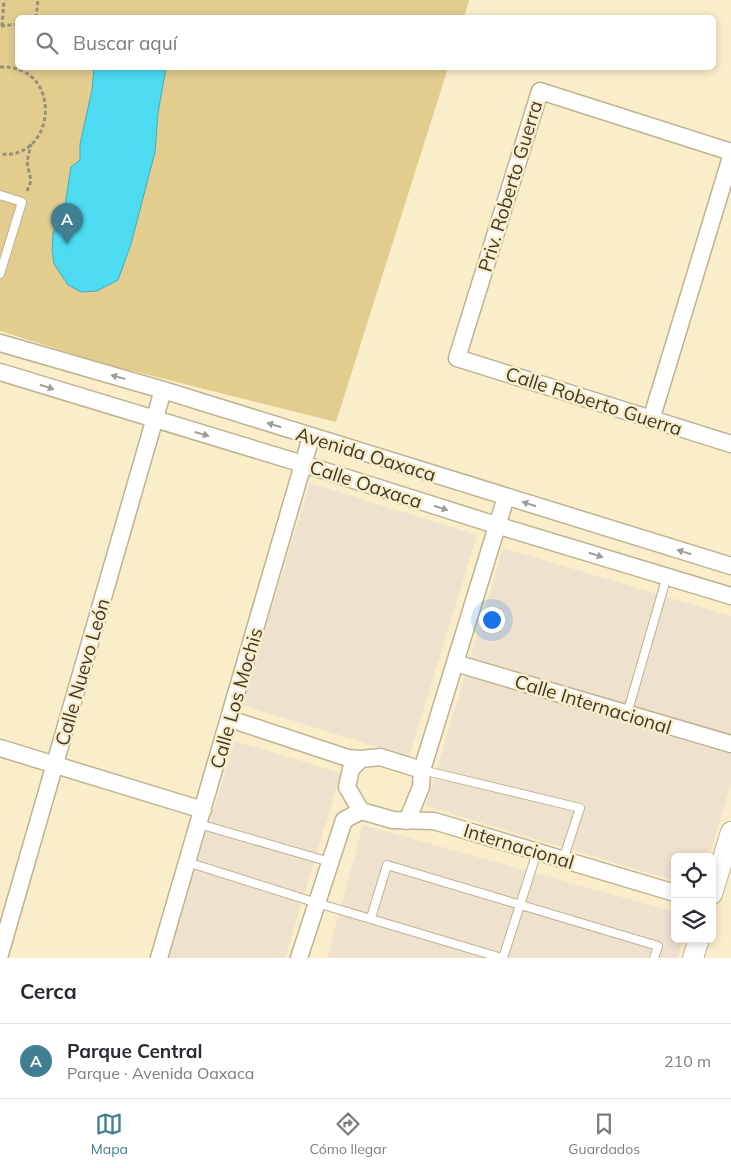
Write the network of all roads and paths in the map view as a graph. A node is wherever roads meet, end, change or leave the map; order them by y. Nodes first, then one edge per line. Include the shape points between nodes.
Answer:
1 (4, 0) edge
2 (38, 0) edge
3 (36, 15) edge
4 (15, 24) edge
5 (1, 26) edge
6 (0, 67) edge
7 (15, 69) edge
8 (18, 70) edge
9 (31, 144) junction
10 (731, 152) edge
11 (0, 154) edge
12 (731, 157) edge
13 (0, 195) edge
14 (22, 202) junction
15 (0, 274) edge
16 (5, 344) edge
17 (457, 358) joint
18 (0, 374) edge
19 (163, 390) junction
20 (153, 420) junction
21 (651, 420) junction
22 (311, 437) junction
23 (731, 444) edge
24 (303, 464) junction
25 (506, 497) junction
26 (496, 525) junction
27 (731, 566) edge
28 (667, 576) junction
29 (731, 596) edge
30 (455, 663) junction
31 (627, 714) junction
32 (230, 719) junction
33 (731, 744) edge
34 (0, 748) edge
35 (361, 758) junction
36 (56, 765) junction
37 (422, 770) junction
38 (361, 811) junction
39 (201, 817) junction
40 (407, 821) junction
41 (731, 832) edge
42 (537, 852) junction
43 (564, 860) junction
44 (187, 862) junction
45 (330, 862) junction
46 (716, 881) edge
47 (671, 892) edge
48 (317, 904) junction
49 (520, 905) junction
50 (371, 918) junction
51 (698, 943) edge
52 (0, 954) edge
53 (159, 958) edge
54 (300, 958) edge
55 (502, 958) edge
56 (654, 958) edge
57 (694, 958) edge

1 - 5 path
2 - 3 path
4 - 5 path
6 - 7 path
8 - 9 path via 34,79 46,104 41,132
9 - 11 path via 19,152
9 - 14 path via 28,162 31,181
10 - 17 street, Priv. Roberto Guerra via 540,91
12 - 21 street
13 - 14 lane
14 - 15 lane
16 - 18 street
19 -> 16 street, Avenida Oaxaca
17 - 21 street, Calle Roberto Guerra
18 -> 20 street, Calle Oaxaca
19 - 20 street, Calle Nuevo León
22 -> 19 street, Avenida Oaxaca
20 -> 24 street, Calle Oaxaca
20 - 36 street, Calle Nuevo León
21 - 23 street, Calle Roberto Guerra
22 - 24 street, Calle Los Mochis
22 - 25 street, Avenida Oaxaca
24 -> 26 street, Calle Oaxaca
24 - 32 street, Calle Los Mochis
25 - 26 street
27 -> 25 street, Avenida Oaxaca
26 -> 28 street, Calle Oaxaca
26 - 30 street
28 - 29 street, Calle Oaxaca
28 - 31 lane
30 - 31 street, Calle Internacional
30 - 37 street
31 - 33 street, Calle Internacional
32 - 35 street via 348,758
32 - 39 street, Calle Los Mochis
34 - 36 street
35 - 37 street via 380,757
35 - 38 street via 351,769 347,787
36 - 39 street
36 - 52 street, Calle Nuevo León
37 - 40 street via 421,787
37 - 43 lane via 580,808
38 - 40 street, Internacional
38 - 45 street via 344,820
39 - 44 street, Calle Los Mochis
39 - 45 lane
40 - 42 street, Internacional via 434,821
41 - 46 street
42 - 43 street, Internacional
42 - 49 lane
43 - 47 street, Internacional
44 - 48 lane
44 - 53 street, Calle Los Mochis
45 - 48 street
48 - 50 lane
48 - 54 street
49 - 50 lane via 387,865
49 - 55 lane
49 - 56 lane via 658,946
50 - 55 lane
51 - 57 street

